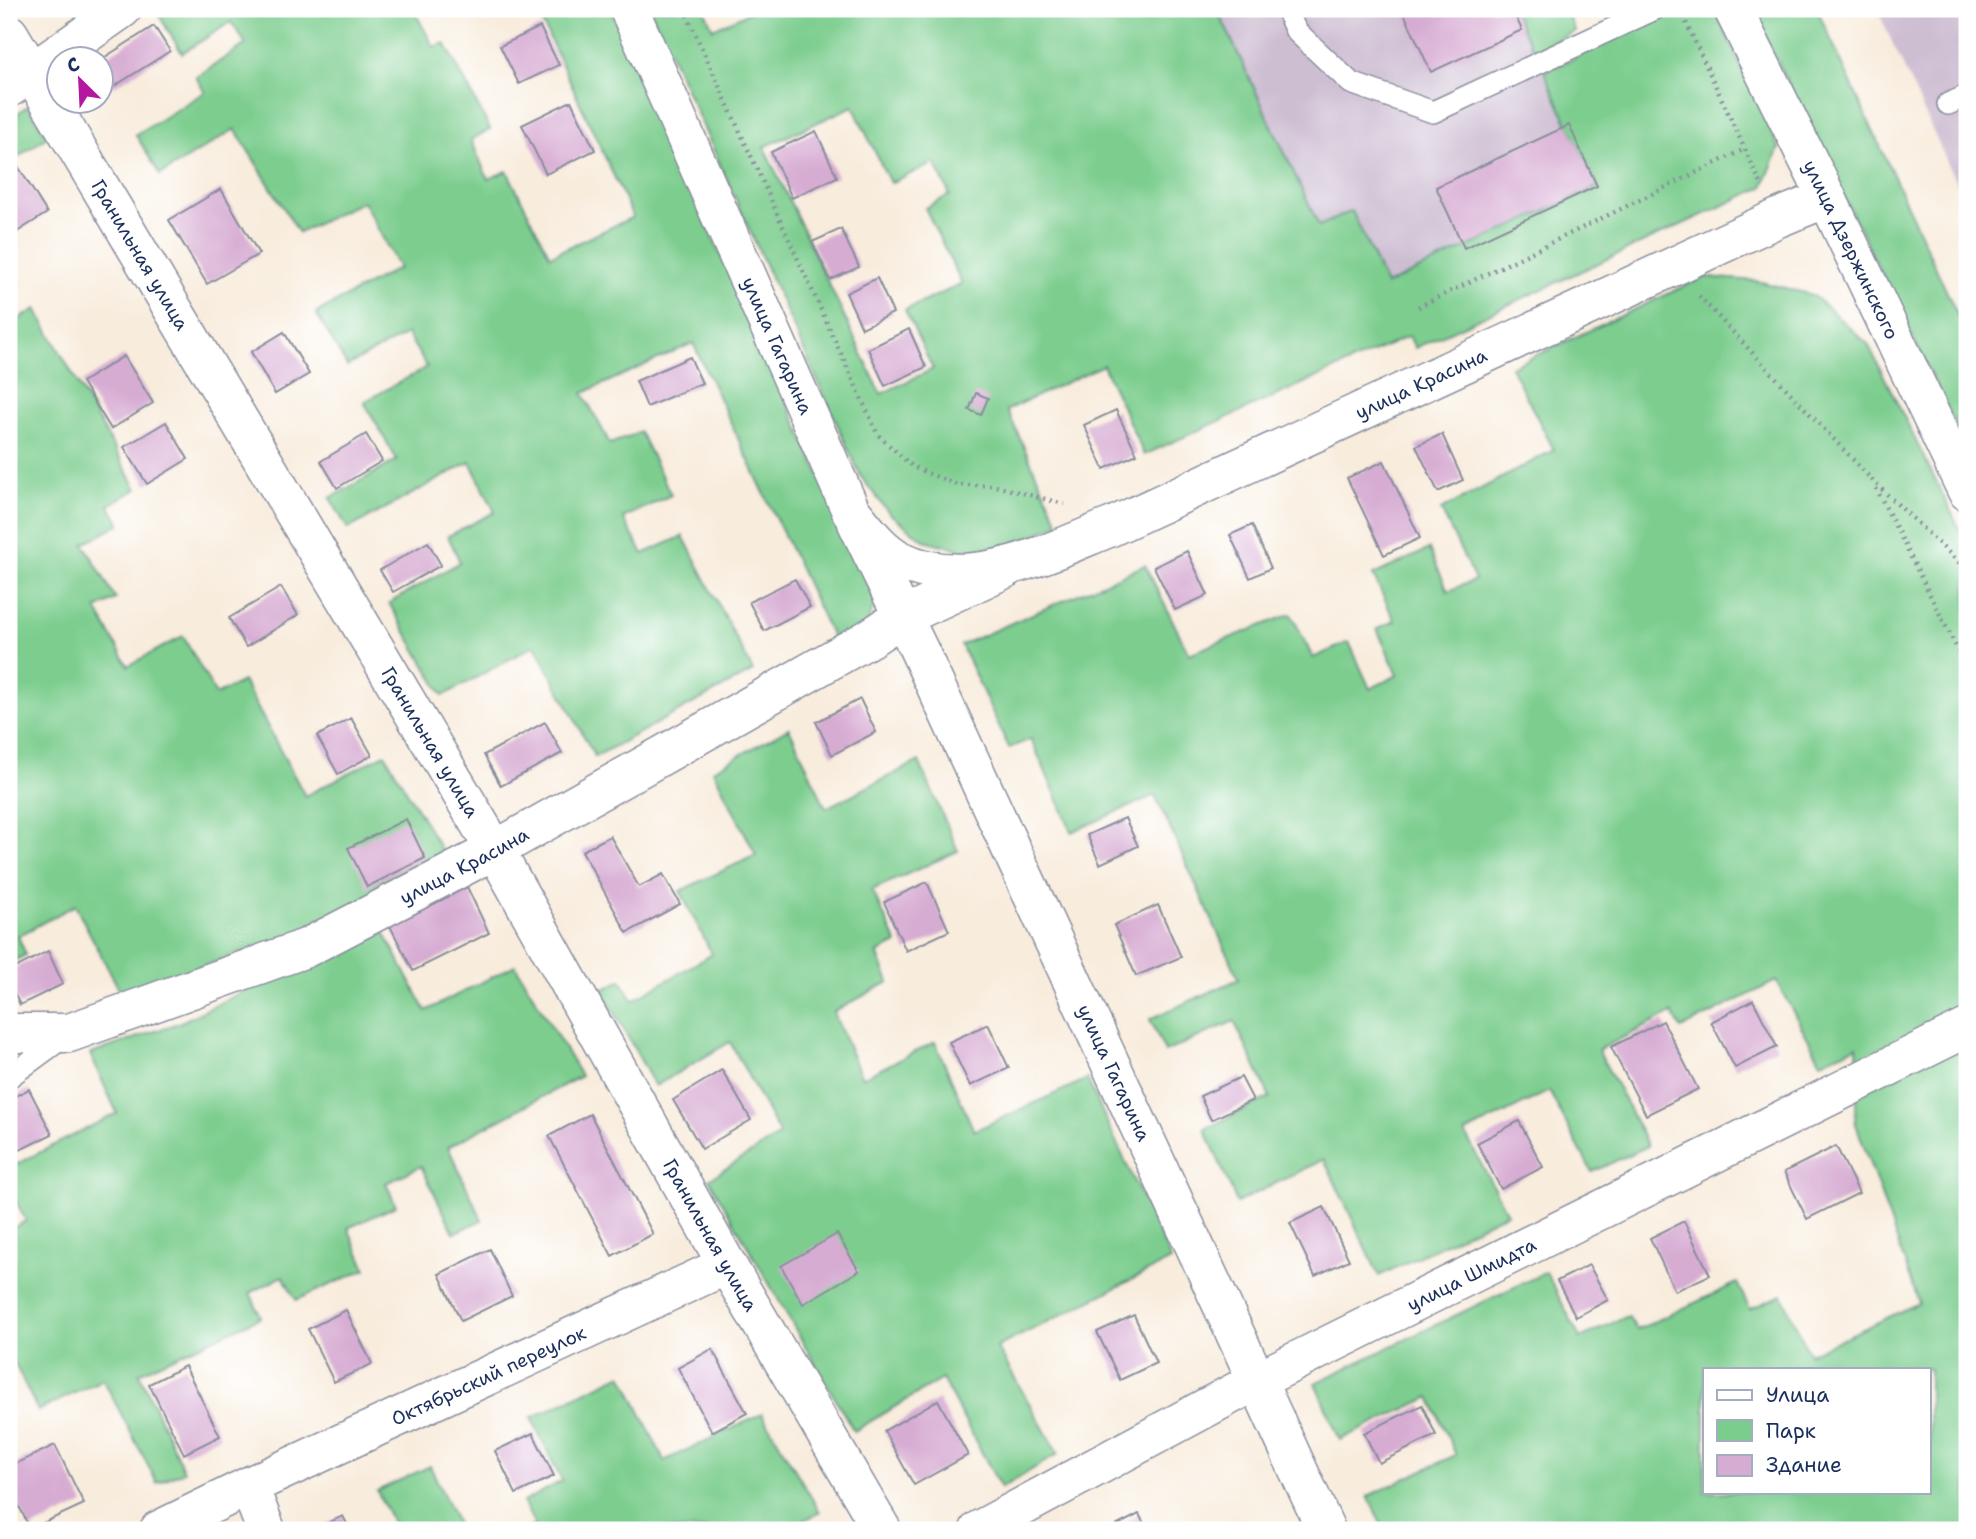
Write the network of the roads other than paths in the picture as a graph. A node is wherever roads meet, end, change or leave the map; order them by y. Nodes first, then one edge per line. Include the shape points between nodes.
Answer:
1 (122, 9) edge
2 (629, 9) edge
3 (1286, 9) edge
4 (1655, 9) edge
5 (1733, 9) edge
6 (9, 34) edge
7 (21, 80) edge
8 (1827, 198) junction
9 (1967, 491) edge
10 (851, 511) junction
11 (1014, 565) junction
12 (902, 617) junction
13 (495, 850) junction
14 (1967, 1028) edge
15 (9, 1033) edge
16 (69, 1033) junction
17 (9, 1077) edge
18 (727, 1265) junction
19 (1255, 1381) junction
20 (249, 1486) junction
21 (159, 1530) edge
22 (266, 1530) edge
23 (882, 1530) edge
24 (979, 1530) edge
25 (1326, 1530) edge

1 - 7 street
2 - 10 street, улица Гагарина
3 - 4 lane via 1296,31 1351,83 1433,112
5 - 8 street, улица Дзержинского
6 - 7 street, Гранильная улица
7 - 13 street, Гранильная улица
8 - 9 street, улица Дзержинского
8 - 11 street, улица Красина via 1111,527
10 - 11 street, улица Гагарина via 871,537 898,559 927,570 971,573
10 - 12 street, улица Гагарина
11 - 12 street, улица Красина
12 - 13 street, улица Красина
12 - 19 street, улица Гагарина
13 - 16 street, улица Красина via 306,948
13 - 18 street, Гранильная улица
14 - 19 street, улица Шмидта
15 - 16 street
16 - 17 lane, улица Красина
18 - 20 street, Октябрьский переулок
18 - 23 street, Гранильная улица
19 - 24 street, улица Шмидта
19 - 25 street, улица Гагарина
20 - 21 street, Октябрьский переулок
20 - 22 street

